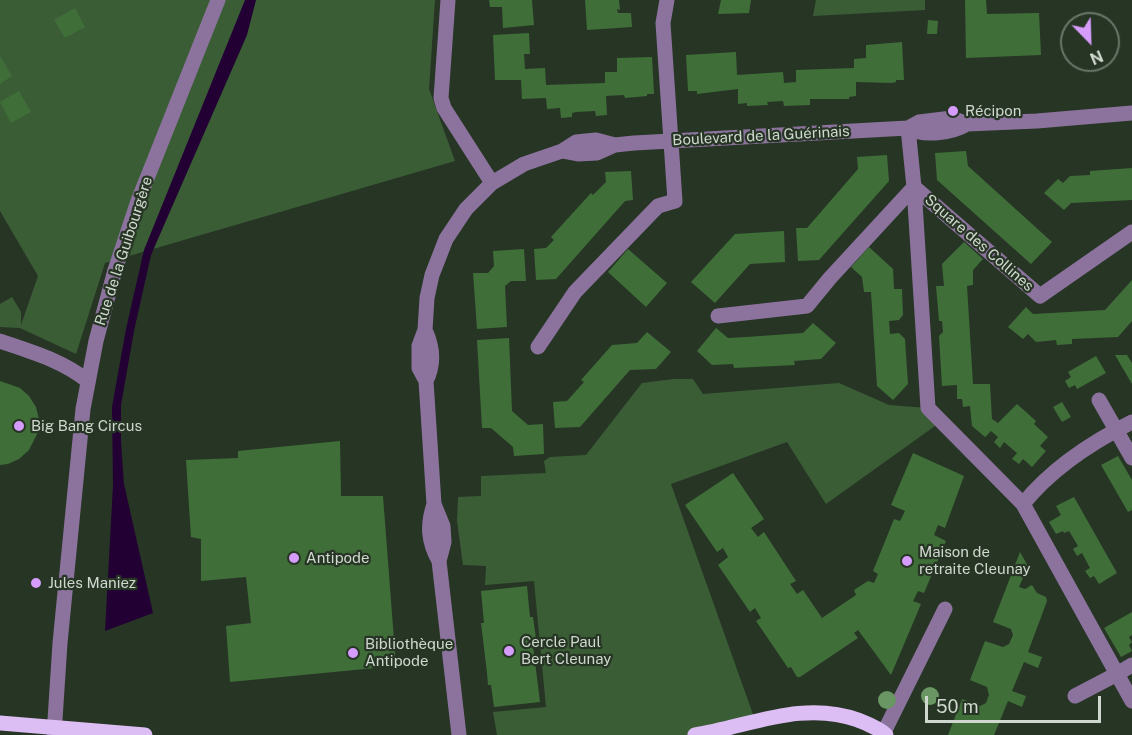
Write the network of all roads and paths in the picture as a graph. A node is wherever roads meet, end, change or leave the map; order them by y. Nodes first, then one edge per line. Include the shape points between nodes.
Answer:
1 (218, 0) edge
2 (448, 0) edge
3 (668, 0) edge
4 (1131, 115) edge
5 (908, 128) junction
6 (671, 141) junction
7 (492, 183) junction
8 (914, 187) junction
9 (1132, 232) edge
10 (718, 316) dead end
11 (0, 341) edge
12 (538, 347) dead end
13 (88, 381) junction
14 (1100, 400) dead end
15 (1132, 422) edge
16 (1118, 430) junction
17 (1132, 458) edge
18 (1023, 504) junction
19 (945, 609) dead end
20 (1132, 665) edge
21 (1117, 674) junction
22 (1075, 696) dead end
23 (1132, 701) edge
24 (0, 723) edge
25 (55, 731) edge
26 (885, 734) edge
27 (145, 735) edge
28 (459, 735) edge
29 (695, 735) edge

1 - 13 street, Rue de la Guibourgère via 118,260
2 - 7 street via 441,98
3 - 6 street via 663,23
4 - 5 street, Boulevard de la Guérinais via 967,124 952,118 919,122
5 - 6 street, Boulevard de la Guérinais
5 - 8 street, Square des Collines
6 - 7 street, Boulevard de la Guérinais via 615,145 596,140 576,142 524,164
6 - 12 street via 675,201 658,206 575,292
7 - 28 street, Boulevard de la Guérinais via 466,209 446,239 432,275 425,330 418,346 419,368 426,381 434,504 429,527 431,545 439,561
8 - 9 street, Square des Collines via 1040,296
8 - 10 street, Square des Collines via 807,306
8 - 18 street, Square des Collines via 928,408
11 - 13 street via 55,361
13 - 25 street, Rue de la Guibourgère via 60,643
14 - 16 street
15 - 16 street
16 - 17 street
16 - 18 street via 1068,459
18 - 21 street
19 - 26 street
20 - 21 street
21 - 22 street
21 - 23 street
24 - 25 main road
25 - 27 main road
26 - 29 main road via 848,717 805,712

